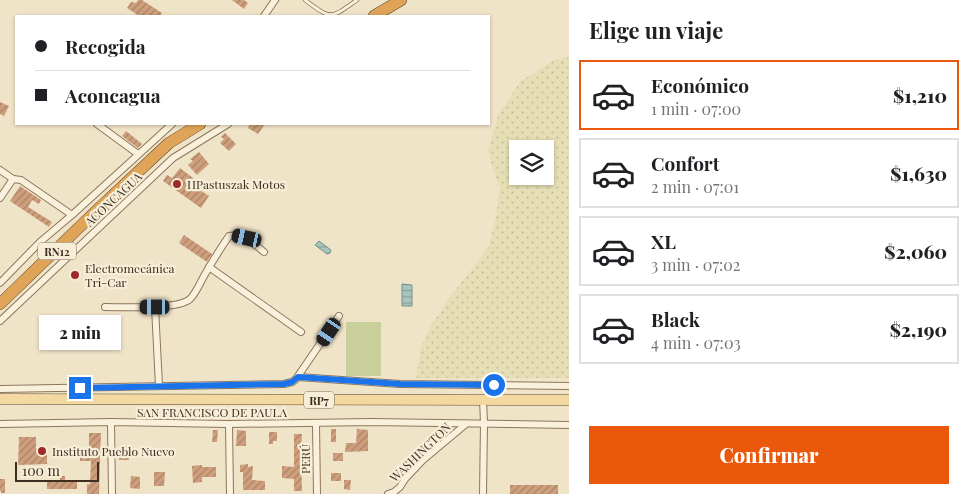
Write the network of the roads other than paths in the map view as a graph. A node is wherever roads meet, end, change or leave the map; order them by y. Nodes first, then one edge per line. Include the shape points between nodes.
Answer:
1 (275, 0) edge
2 (305, 0) edge
3 (356, 0) edge
4 (401, 0) edge
5 (265, 15) edge
6 (376, 15) edge
7 (98, 125) edge
8 (171, 125) edge
9 (198, 125) edge
10 (226, 125) edge
11 (138, 154) junction
12 (0, 170) edge
13 (13, 179) junction
14 (0, 198) edge
15 (72, 215) junction
16 (264, 252) dead end
17 (209, 267) junction
18 (0, 283) edge
19 (0, 306) edge
20 (106, 307) dead end
21 (155, 307) junction
22 (339, 316) dead end
23 (0, 321) edge
24 (301, 332) dead end
25 (298, 377) junction
26 (159, 386) junction
27 (569, 386) edge
28 (0, 394) edge
29 (483, 399) junction
30 (569, 400) edge
31 (111, 422) junction
32 (484, 423) junction
33 (0, 424) edge
34 (229, 424) junction
35 (316, 424) junction
36 (466, 424) junction
37 (569, 424) edge
38 (398, 491) edge
39 (112, 494) edge
40 (230, 494) edge
41 (317, 494) edge
42 (388, 494) edge
43 (483, 494) edge

1 - 5 street
2 - 3 lane via 321,12 333,15
4 - 6 highway
7 - 11 street
8 - 11 street, ACONCAGUA
9 - 19 highway, RN12 via 169,143
10 - 23 street, ACONCAGUA via 173,158
11 - 15 street, ACONCAGUA
12 - 13 street
13 - 14 street
13 - 15 street via 21,180
15 - 18 street, ACONCAGUA
16 - 17 street via 247,238 229,236
17 - 21 street via 188,301
17 - 24 street
20 - 21 street
21 - 26 street
22 - 25 street
25 - 26 street via 284,384
25 - 27 street via 400,384
26 - 28 street
28 - 29 main road, RP7 via 51,402
29 - 30 main road, RP7
29 - 32 street
31 - 33 street, SAN FRANCISCO DE PAULA
31 - 34 street, SAN FRANCISCO DE PAULA
31 - 39 street
32 - 36 street, SAN FRANCISCO DE PAULA
32 - 37 street, SAN FRANCISCO DE PAULA
32 - 43 street
34 - 35 street, SAN FRANCISCO DE PAULA
34 - 40 street
35 - 36 street, SAN FRANCISCO DE PAULA
35 - 41 street, PERÚ
36 - 38 street, WASHINGTON via 424,460
38 - 42 street, WASHINGTON

